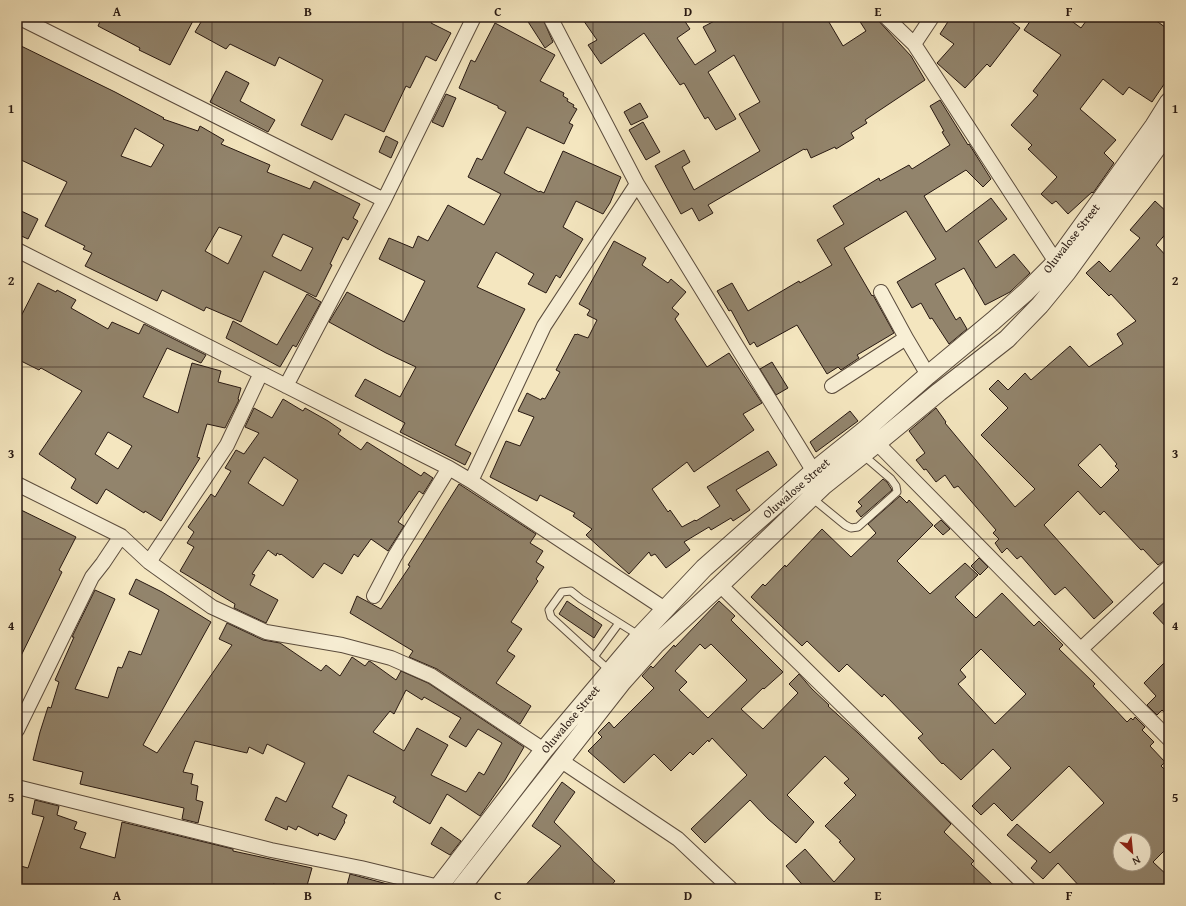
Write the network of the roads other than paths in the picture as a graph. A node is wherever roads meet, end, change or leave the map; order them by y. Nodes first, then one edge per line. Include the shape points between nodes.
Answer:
1 (18, 17) edge
2 (474, 17) edge
3 (550, 17) edge
4 (886, 17) edge
5 (932, 17) edge
6 (914, 44) junction
7 (1169, 102) edge
8 (1169, 131) edge
9 (637, 184) junction
10 (384, 200) junction
11 (17, 250) edge
12 (1056, 262) junction
13 (881, 292) dead end
14 (906, 338) junction
15 (261, 373) junction
16 (928, 375) junction
17 (286, 386) junction
18 (832, 386) dead end
19 (877, 443) junction
20 (862, 454) junction
21 (449, 468) junction
22 (472, 481) junction
23 (17, 484) edge
24 (816, 484) junction
25 (121, 536) junction
26 (148, 562) junction
27 (1169, 567) edge
28 (720, 585) junction
29 (374, 596) dead end
30 (664, 609) junction
31 (619, 623) junction
32 (647, 640) junction
33 (1081, 649) junction
34 (594, 657) junction
35 (610, 672) junction
36 (17, 730) edge
37 (1169, 739) edge
38 (544, 750) junction
39 (560, 760) junction
40 (17, 787) edge
41 (438, 888) edge
42 (460, 889) edge
43 (731, 889) edge
44 (1029, 889) edge

1 - 10 street
2 - 10 street
3 - 9 street
4 - 6 street
5 - 6 street
6 - 12 street
7 - 12 street, Oluwalose Street
8 - 19 street, Oluwalose Street via 1067,272 1040,305 1007,339
9 - 22 street via 544,326
9 - 24 street
10 - 17 street
11 - 15 street
12 - 16 street, Oluwalose Street via 999,316
13 - 14 street
14 - 16 street
14 - 18 street
15 - 17 street
15 - 26 street via 227,446
16 - 24 street, Oluwalose Street via 865,430
17 - 21 street
19 - 20 street, Oluwalose Street
19 - 33 street
20 - 24 street, Oluwalose Street
20 - 24 lane via 891,479 897,492 858,527 845,526
21 - 22 street
21 - 29 street via 395,556
22 - 30 street
23 - 25 street
24 - 28 street, Oluwalose Street
24 - 30 street, Oluwalose Street via 704,568
25 - 26 street
25 - 36 street via 92,576
26 - 38 street via 212,607 266,632 342,645 391,658 432,676
27 - 33 street
28 - 32 street, Oluwalose Street
28 - 44 street
30 - 32 street, Oluwalose Street
31 - 32 lane
31 - 34 lane
31 - 34 lane via 571,591 562,592 549,610 551,617
32 - 35 street, Oluwalose Street
32 - 39 street, Oluwalose Street via 622,682
33 - 37 street
34 - 35 lane
35 - 38 street, Oluwalose Street
38 - 41 street, Oluwalose Street
39 - 42 street, Oluwalose Street
39 - 43 street via 678,839
40 - 41 street via 271,850 362,868

